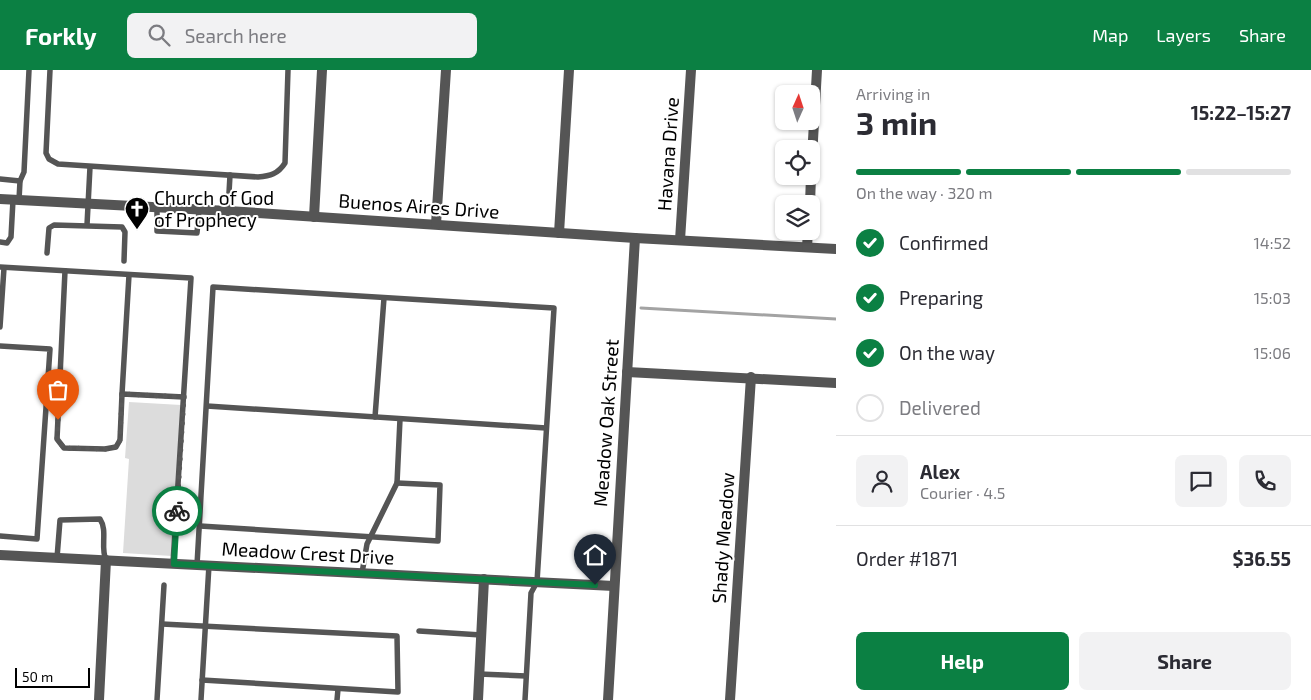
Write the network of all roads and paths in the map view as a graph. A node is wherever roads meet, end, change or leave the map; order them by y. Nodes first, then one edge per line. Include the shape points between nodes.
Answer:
1 (29, 70) edge
2 (50, 70) edge
3 (288, 70) edge
4 (322, 70) edge
5 (446, 70) edge
6 (569, 70) edge
7 (691, 70) edge
8 (817, 70) edge
9 (813, 140) edge
10 (90, 167) junction
11 (230, 175) junction
12 (0, 179) edge
13 (20, 181) junction
14 (0, 199) edge
15 (16, 200) junction
16 (88, 204) junction
17 (157, 208) junction
18 (199, 210) junction
19 (228, 211) junction
20 (314, 217) junction
21 (436, 224) junction
22 (87, 225) junction
23 (559, 233) junction
24 (635, 238) junction
25 (680, 240) junction
26 (807, 240) edge
27 (0, 242) edge
28 (807, 247) junction
29 (836, 249) edge
30 (47, 252) dead end
31 (124, 261) dead end
32 (2, 268) edge
33 (65, 271) junction
34 (129, 275) junction
35 (384, 298) junction
36 (0, 326) edge
37 (0, 346) edge
38 (627, 372) junction
39 (751, 378) junction
40 (836, 383) edge
41 (122, 394) junction
42 (184, 397) junction
43 (207, 406) junction
44 (374, 417) junction
45 (400, 419) junction
46 (546, 428) junction
47 (397, 483) junction
48 (200, 526) junction
49 (0, 536) edge
50 (371, 537) junction
51 (0, 555) edge
52 (57, 558) junction
53 (106, 560) junction
54 (174, 564) junction
55 (197, 565) junction
56 (209, 565) junction
57 (362, 573) junction
58 (484, 579) junction
59 (537, 582) junction
60 (164, 586) dead end
61 (614, 586) junction
62 (162, 624) junction
63 (206, 626) junction
64 (419, 631) dead end
65 (481, 635) junction
66 (479, 674) junction
67 (526, 676) junction
68 (202, 680) junction
69 (338, 689) junction
70 (398, 692) junction
71 (99, 700) edge
72 (157, 700) edge
73 (201, 700) edge
74 (337, 700) edge
75 (398, 700) edge
76 (478, 700) edge
77 (525, 700) edge
78 (608, 700) edge
79 (730, 700) edge

1 - 13 lane via 24,172
2 - 10 lane via 46,153 58,164
3 - 11 lane via 285,163 272,176
4 - 20 street
5 - 21 street
6 - 23 street
7 - 25 street, Havana Drive
8 - 9 street
10 - 11 lane
10 - 16 lane
11 - 19 lane
12 - 13 lane
13 - 15 lane
14 - 15 street, Buenos Aires Drive
15 - 16 street, Buenos Aires Drive
15 - 27 lane via 11,237 7,243
16 - 17 street, Buenos Aires Drive
16 - 22 lane
17 - 18 street, Buenos Aires Drive
17 - 18 lane via 156,231 197,233
18 - 19 street, Buenos Aires Drive
19 - 20 street, Buenos Aires Drive
20 - 21 street, Buenos Aires Drive
21 - 23 street, Buenos Aires Drive
22 - 30 lane via 54,225 49,228
22 - 31 lane via 122,227 125,232
23 - 24 street, Buenos Aires Drive
24 - 25 street, Buenos Aires Drive
24 - 38 street, Meadow Oak Street
25 - 28 street, Buenos Aires Drive
26 - 28 street
28 - 29 street, Buenos Aires Drive
32 - 33 lane
32 - 36 lane
33 - 34 lane
33 - 41 lane via 57,439 64,448 116,447 120,440
34 - 41 lane
34 - 42 lane via 191,278
35 - 43 lane via 213,287
35 - 44 lane
35 - 46 lane via 554,308
37 - 49 lane via 50,349 37,539
38 - 39 street
38 - 61 street, Meadow Oak Street
39 - 40 street
39 - 79 street, Shady Meadow
41 - 42 lane
42 - 54 lane
43 - 44 lane
43 - 48 lane
44 - 45 lane
45 - 46 lane
45 - 47 lane
46 - 59 lane
47 - 50 lane
47 - 50 lane via 440,485 438,541
48 - 50 lane
48 - 55 lane
50 - 57 lane
51 - 52 street, Meadow Crest Drive
52 - 53 street, Meadow Crest Drive
52 - 53 lane via 60,520 100,519 104,525 103,555
53 - 54 street, Meadow Crest Drive
53 - 71 street
54 - 55 street, Meadow Crest Drive
55 - 56 street, Meadow Crest Drive
56 - 57 street, Meadow Crest Drive
56 - 63 lane
57 - 58 street, Meadow Crest Drive
58 - 59 street, Meadow Crest Drive
58 - 65 street
59 - 61 street, Meadow Crest Drive
59 - 67 lane via 531,593
60 - 62 lane
61 - 78 street, Meadow Oak Street
62 - 63 lane
62 - 72 lane
63 - 68 lane
63 - 70 lane via 398,636
64 - 65 lane
65 - 66 street
66 - 67 lane
66 - 76 street
67 - 77 lane
68 - 69 lane
68 - 73 lane
69 - 70 lane
69 - 74 lane
70 - 75 lane

